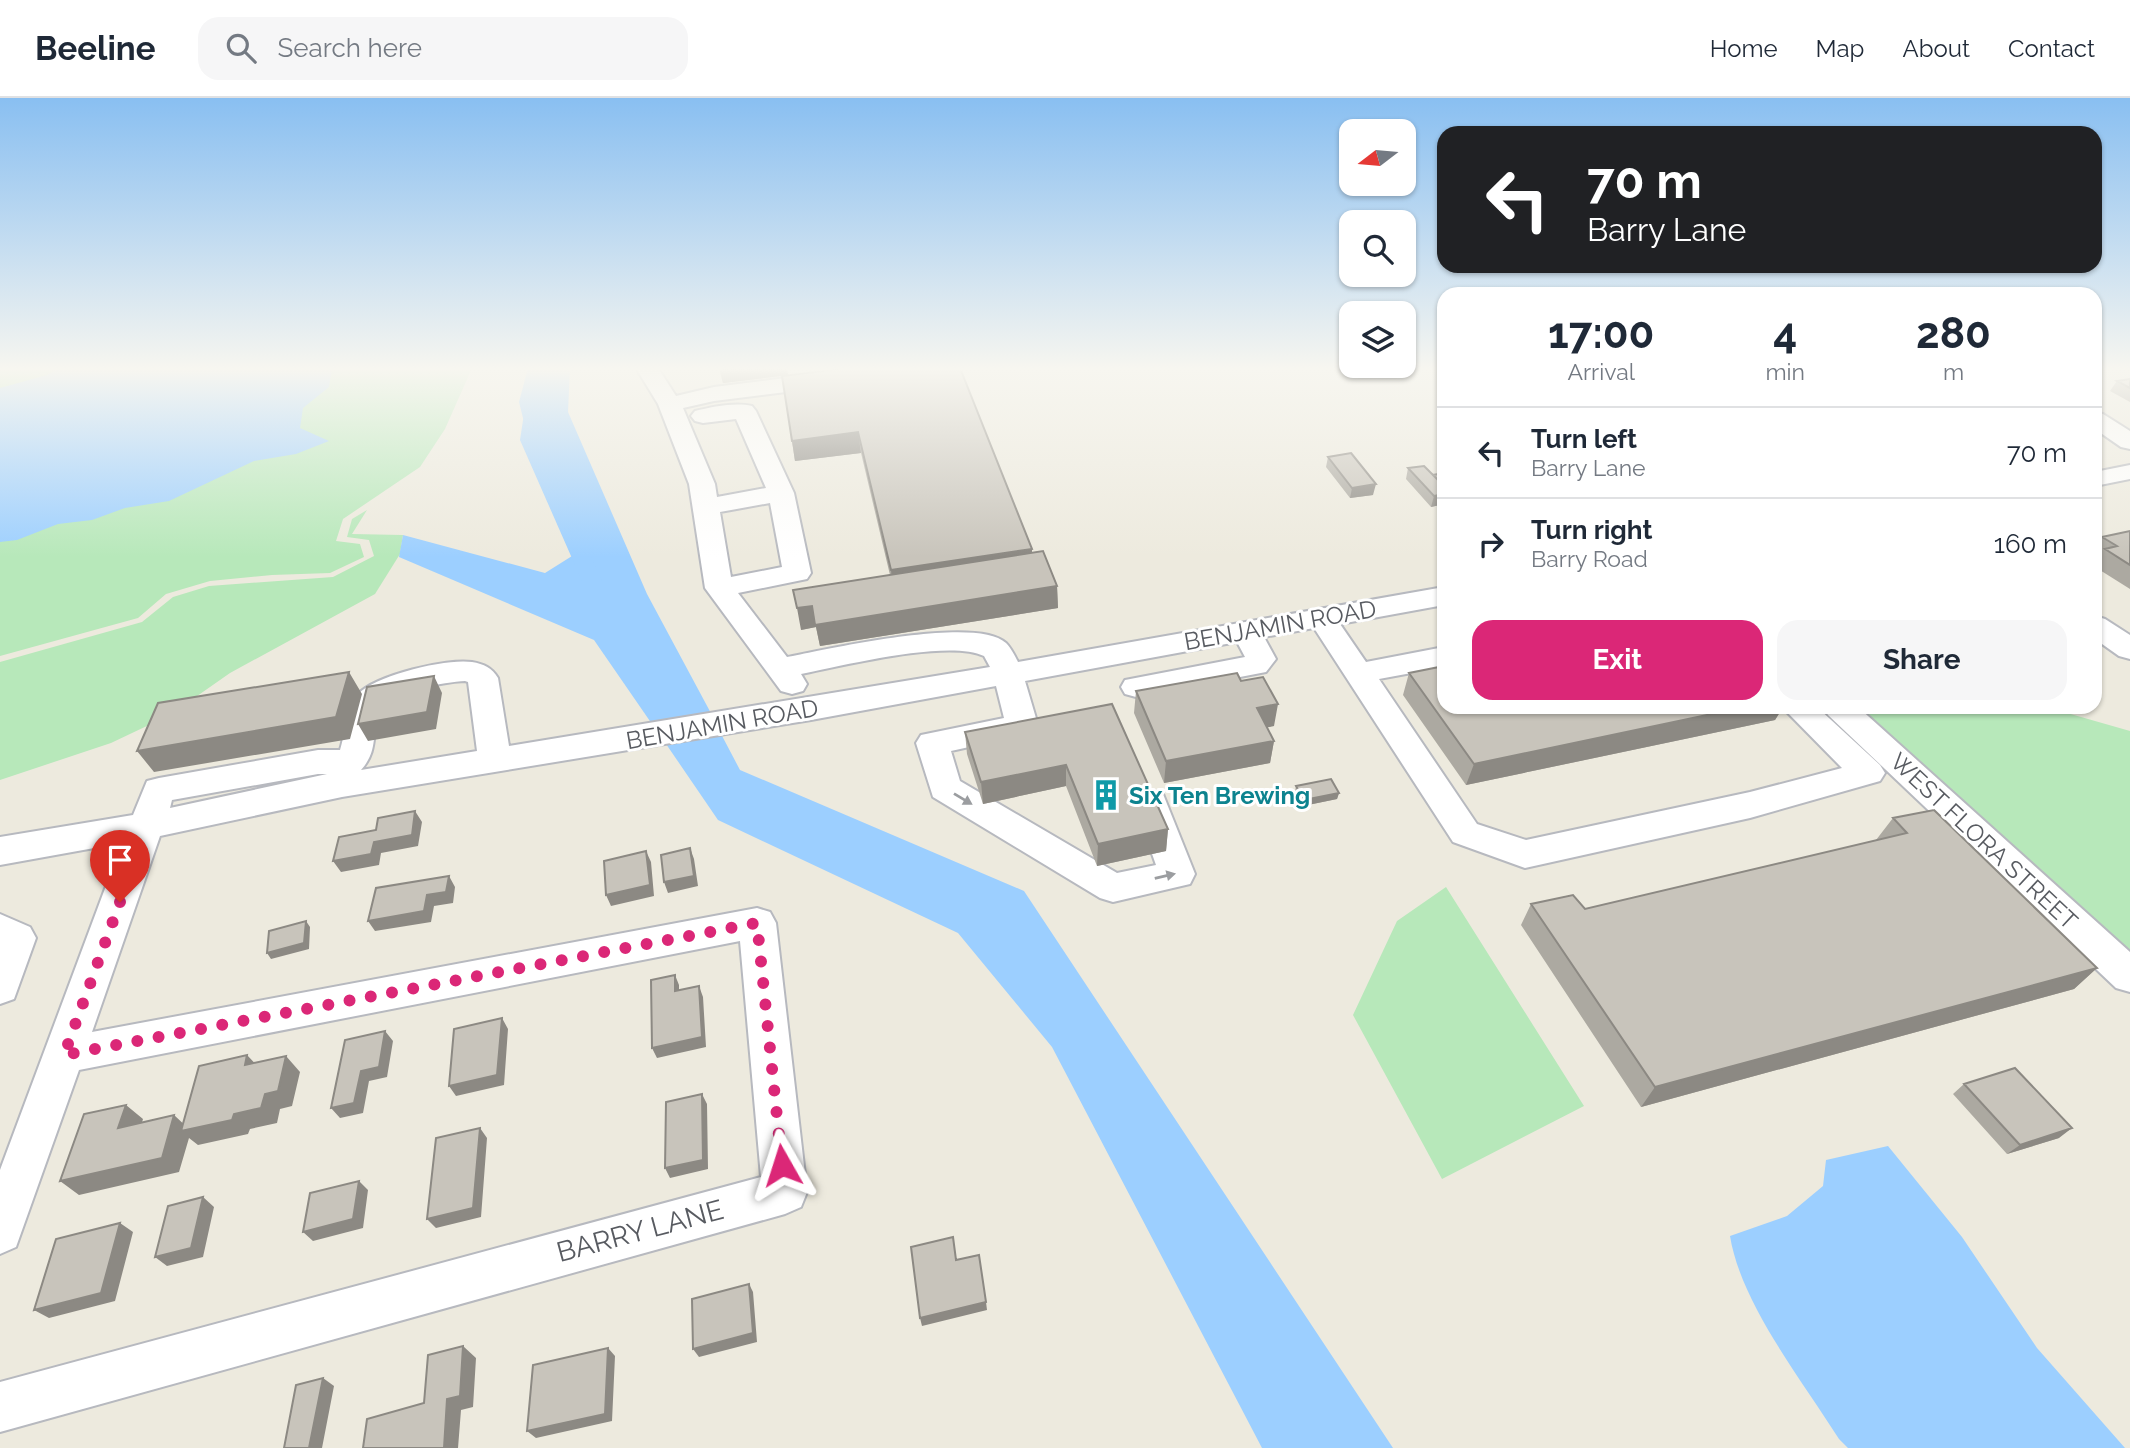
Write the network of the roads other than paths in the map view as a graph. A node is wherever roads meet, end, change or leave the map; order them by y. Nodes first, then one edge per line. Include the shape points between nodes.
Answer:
1 (680, 431) edge
2 (753, 431) edge
3 (2113, 431) edge
4 (2130, 442) edge
5 (2130, 472) edge
6 (2102, 477) edge
7 (2102, 480) edge
8 (780, 493) junction
9 (2130, 496) edge
10 (706, 507) junction
11 (719, 588) junction
12 (1437, 597) edge
13 (1322, 618) junction
14 (2102, 630) edge
15 (1246, 632) junction
16 (2130, 649) edge
17 (1437, 658) edge
18 (779, 668) junction
19 (1359, 673) junction
20 (1006, 674) junction
21 (1136, 687) dead end
22 (811, 709) junction
23 (1805, 714) edge
24 (1847, 714) edge
25 (495, 760) junction
26 (344, 773) junction
27 (1139, 776) edge
28 (147, 826) junction
29 (0, 851) edge
30 (0, 929) edge
31 (2130, 976) edge
32 (0, 987) edge
33 (64, 1055) junction
34 (0, 1231) edge
35 (0, 1407) edge

1 - 10 street via 702,484
2 - 8 street
3 - 4 street
5 - 6 street
7 - 9 street
8 - 10 street
8 - 11 street via 797,573
10 - 11 street
11 - 18 street
12 - 13 street, BENJAMIN ROAD
13 - 15 street, BENJAMIN ROAD
13 - 19 street
14 - 16 street
15 - 20 street, BENJAMIN ROAD
15 - 21 street via 1261,659 1255,665
17 - 19 street
18 - 20 street via 960,640 983,642 995,649
18 - 22 street
19 - 23 street via 1465,833 1525,854 1750,805 1868,773
20 - 22 street, BENJAMIN ROAD
20 -> 27 street via 1034,722 932,743 945,788 1114,888 1177,874
22 - 25 street, BENJAMIN ROAD
24 - 31 street, WEST FLORA STREET
25 - 26 street, BENJAMIN ROAD
25 - 26 street via 483,678 473,671 446,673 393,687 368,703 356,755
26 - 28 street, BENJAMIN ROAD
28 - 29 street, BENJAMIN ROAD
28 - 33 street
30 - 32 street via 17,938
33 - 34 street
33 - 35 street, BARRY LANE via 757,923 785,1192

